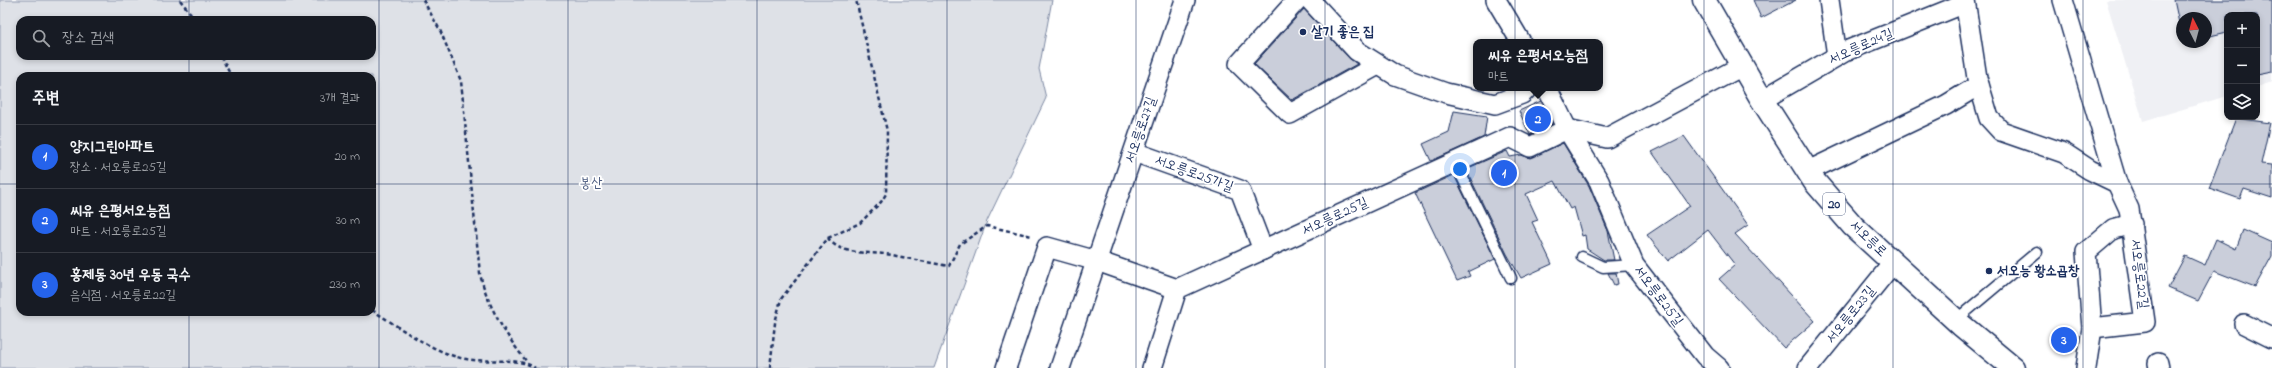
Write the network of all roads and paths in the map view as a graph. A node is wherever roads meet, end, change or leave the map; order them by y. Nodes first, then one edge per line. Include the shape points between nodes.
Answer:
1 (180, 0) edge
2 (423, 0) edge
3 (856, 0) edge
4 (1185, 0) edge
5 (1297, 0) edge
6 (1310, 0) edge
7 (1496, 0) edge
8 (1704, 0) edge
9 (1829, 0) edge
10 (1960, 0) edge
11 (1965, 0) edge
12 (2063, 0) edge
13 (193, 16) edge
14 (1520, 39) edge
15 (1837, 56) junction
16 (223, 60) edge
17 (1378, 65) junction
18 (1742, 66) junction
19 (229, 72) edge
20 (1979, 85) junction
21 (1525, 91) edge
22 (1548, 91) edge
23 (1762, 100) junction
24 (1567, 129) junction
25 (1134, 152) junction
26 (1455, 162) junction
27 (1808, 171) junction
28 (2117, 183) junction
29 (2132, 224) junction
30 (828, 238) junction
31 (1047, 247) junction
32 (1263, 250) junction
33 (2037, 252) dead end
34 (1582, 257) dead end
35 (1097, 261) junction
36 (1893, 263) junction
37 (1634, 265) junction
38 (1511, 278) dead end
39 (1177, 289) junction
40 (376, 312) edge
41 (1956, 320) junction
42 (2244, 324) dead end
43 (2092, 328) junction
44 (2272, 338) edge
45 (527, 362) junction
46 (535, 368) edge
47 (770, 368) edge
48 (1006, 368) edge
49 (1060, 368) edge
50 (1152, 368) edge
51 (1719, 368) edge
52 (1808, 368) edge
53 (2013, 368) edge
54 (2086, 368) edge

1 - 13 path
2 - 45 path via 440,30 461,81 480,274 485,296 512,345
3 - 30 path via 887,131 886,194 860,223
4 - 25 street, 서오릉로27길
5 - 17 street via 1239,64 1290,114
6 - 17 street via 1357,51
7 - 14 street
8 - 18 main road, 서오릉로 / 20
9 - 15 street
10 - 15 street, 서오릉로24길 via 1958,6
11 - 20 street
12 - 28 street, 서오릉로22길
15 - 23 street, 서오릉로24길
16 - 19 path
17 - 21 street via 1395,75 1446,93 1495,104
18 - 23 main road, 서오릉로 / 20
18 - 24 street via 1607,138
20 - 27 street via 1946,105
20 - 28 street via 1989,118 2001,131 2064,153
22 - 24 street
23 - 27 main road, 서오릉로 / 20
24 - 26 street, 서오릉로25길 via 1530,147 1510,137
24 - 37 street, 서오릉로25길 via 1599,181
25 - 32 street, 서오릉로25가길 via 1240,190
25 - 35 street, 서오릉로27길
26 - 32 street, 서오릉로25길
26 - 38 lane
27 - 36 main road, 서오릉로 / 20 via 1853,226
28 - 29 street, 서오릉로22길 via 2129,209
29 - 43 street via 2113,230 2086,252
29 - 43 street, 서오릉로22길 via 2145,322
30 - 31 path via 835,246 858,252 890,254 919,262 950,266 960,244 987,226 1030,235
30 - 47 path via 781,299 775,322
31 - 35 street
31 - 48 street
32 - 39 street, 서오릉로25길
33 - 41 lane
34 - 37 lane via 1603,267
35 - 39 street
35 - 49 street, 서오릉로27길
36 - 41 main road, 서오릉로 / 20
36 - 52 street, 서오릉로23길
37 - 51 street, 서오릉로25길 via 1705,356
39 - 50 street
40 - 45 path via 435,349 459,358 484,362
41 - 53 main road, 서오릉로 / 20
42 - 44 street
43 - 54 street
45 - 46 path

